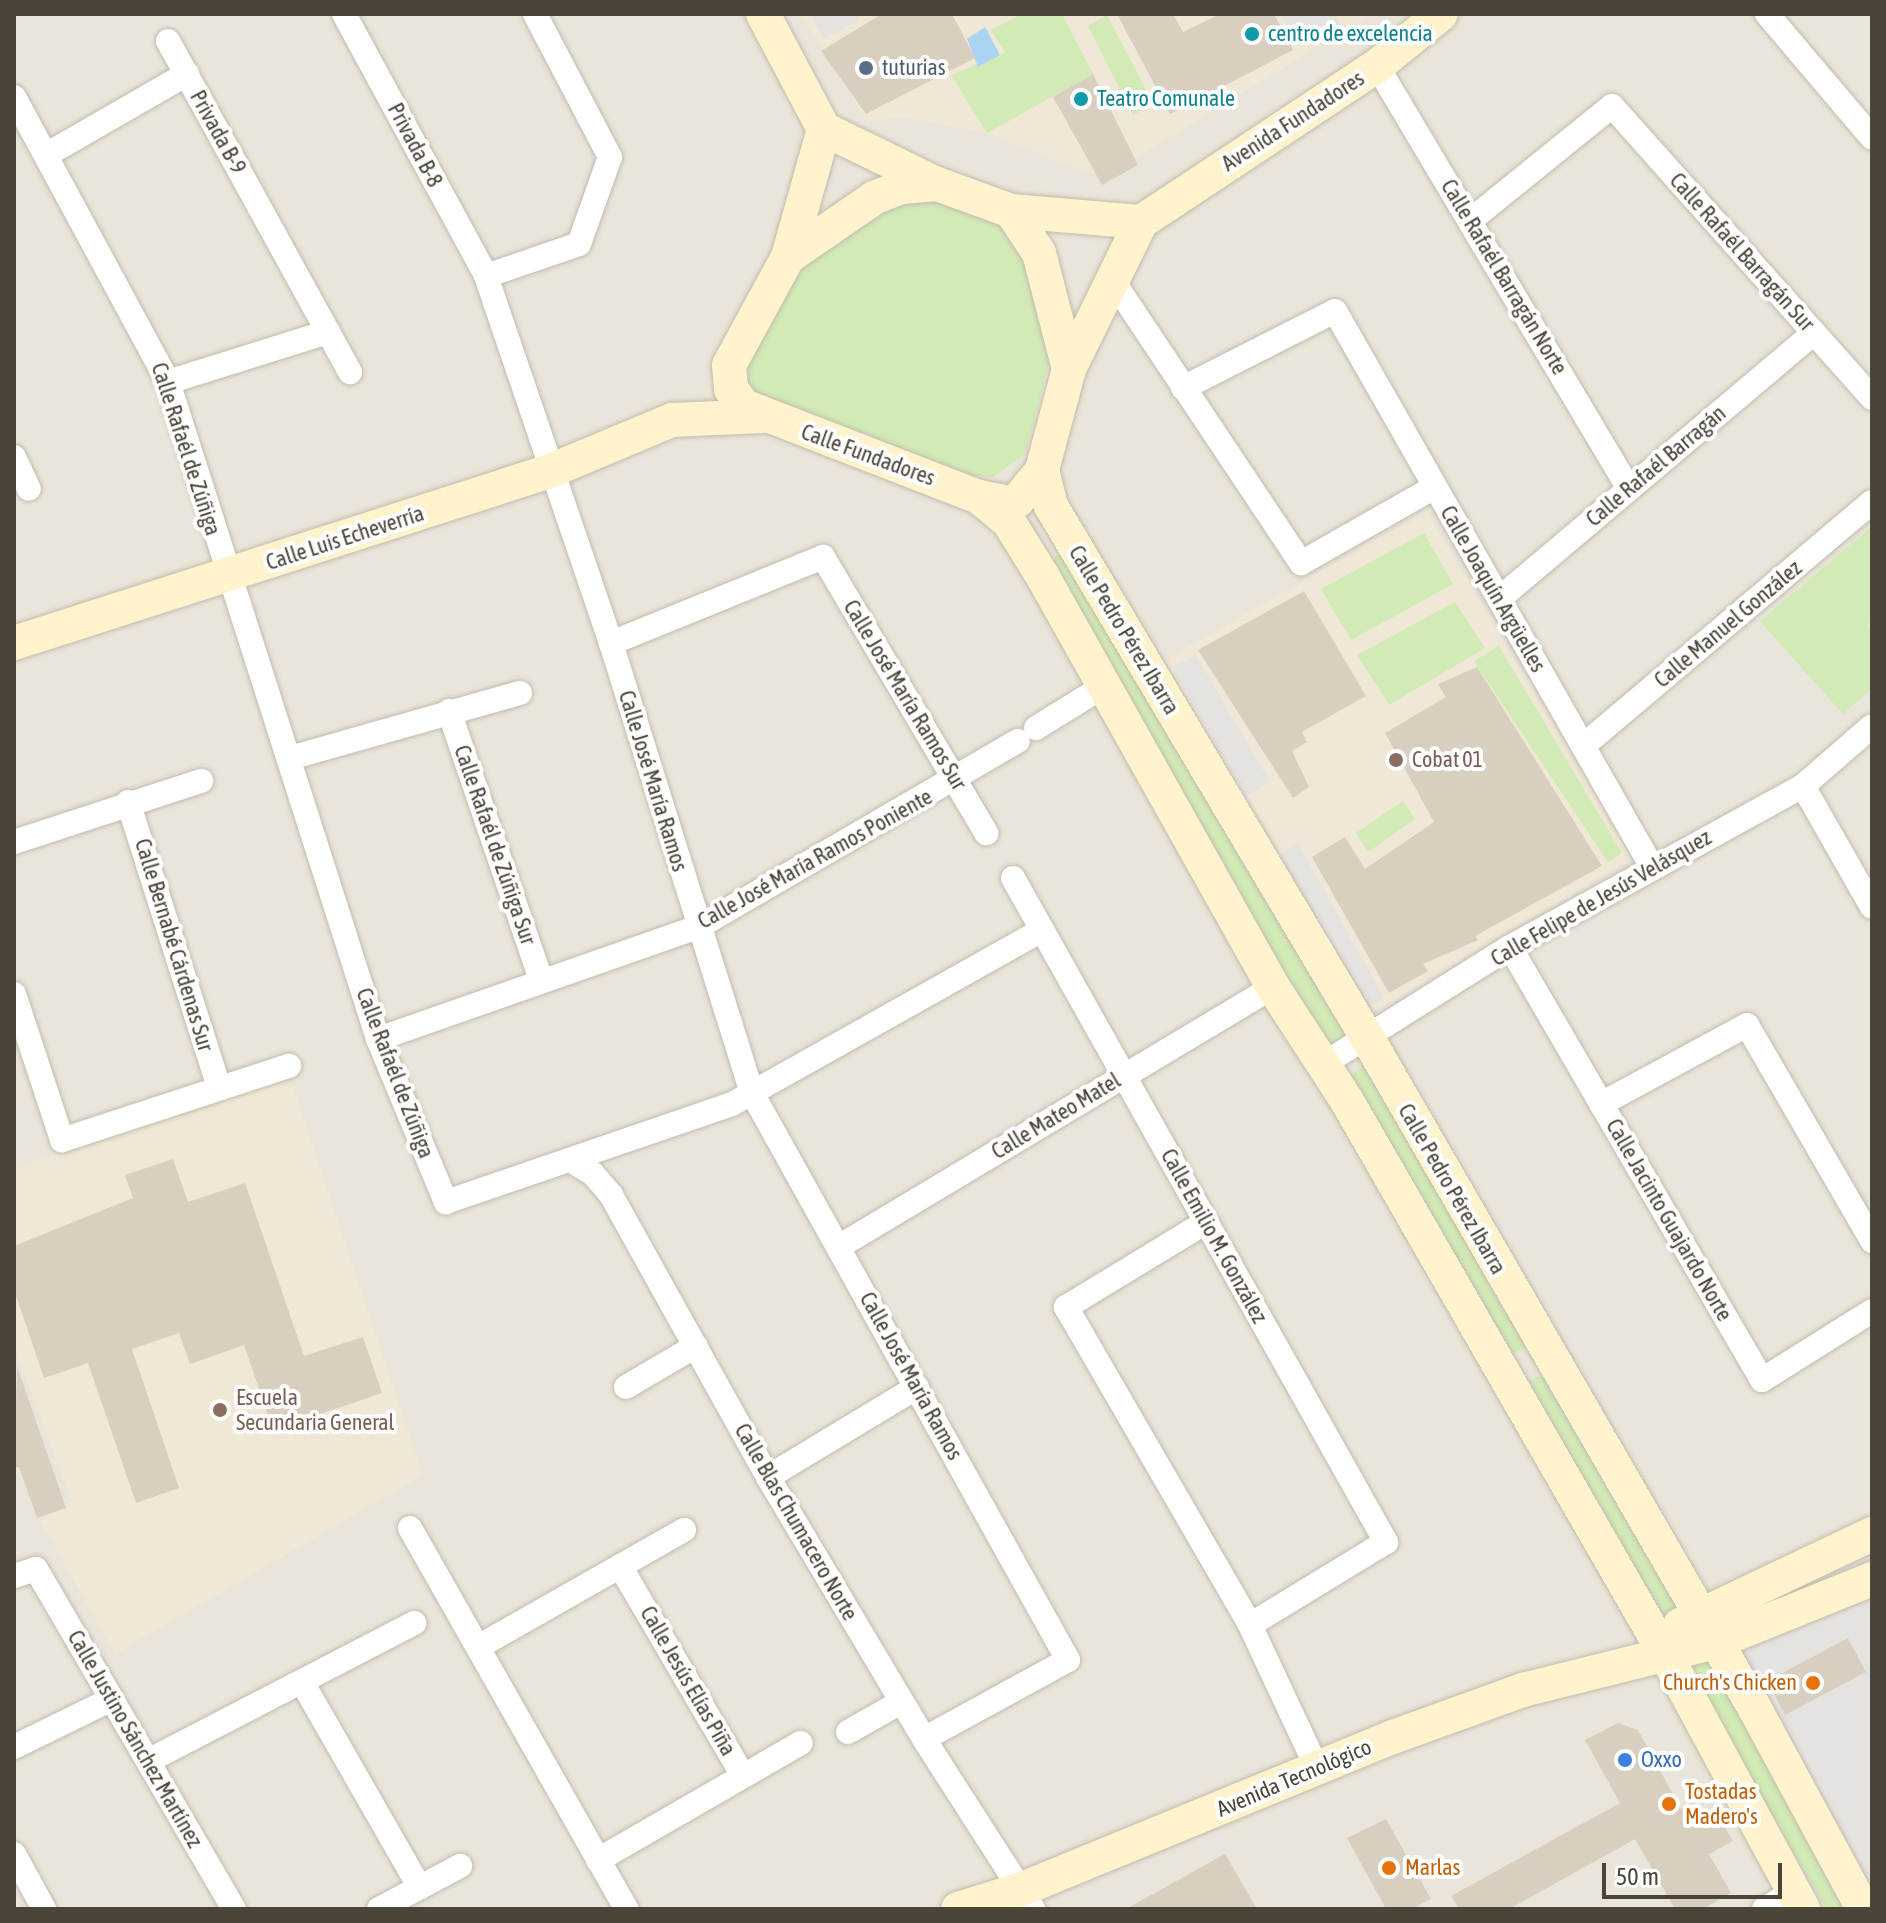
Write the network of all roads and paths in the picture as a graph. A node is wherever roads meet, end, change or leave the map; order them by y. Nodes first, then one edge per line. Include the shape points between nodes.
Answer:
1 (344, 14) edge
2 (535, 14) edge
3 (763, 14) edge
4 (1441, 14) edge
5 (1767, 14) edge
6 (168, 41) dead end
7 (1377, 66) junction
8 (187, 74) junction
9 (14, 97) edge
10 (824, 129) junction
11 (1872, 138) edge
12 (46, 155) junction
13 (937, 184) junction
14 (1011, 211) junction
15 (1471, 220) junction
16 (1141, 222) junction
17 (788, 257) junction
18 (486, 276) junction
19 (1111, 278) junction
20 (328, 332) junction
21 (1814, 333) junction
22 (729, 365) junction
23 (1069, 369) junction
24 (350, 372) dead end
25 (168, 382) junction
26 (1183, 388) junction
27 (1872, 398) edge
28 (763, 416) junction
29 (672, 420) junction
30 (14, 457) edge
31 (1042, 470) junction
32 (550, 471) junction
33 (1435, 487) junction
34 (29, 489) dead end
35 (1629, 489) junction
36 (979, 497) junction
37 (1872, 502) edge
38 (1080, 557) junction
39 (227, 577) junction
40 (1043, 577) junction
41 (1499, 599) junction
42 (14, 643) edge
43 (611, 643) junction
44 (1104, 686) junction
45 (520, 693) dead end
46 (449, 711) junction
47 (1872, 726) edge
48 (1583, 746) junction
49 (290, 758) junction
50 (956, 780) junction
51 (201, 781) dead end
52 (1803, 786) junction
53 (128, 802) junction
54 (986, 833) dead end
55 (14, 842) edge
56 (1652, 867) junction
57 (1013, 878) dead end
58 (1872, 907) edge
59 (698, 927) junction
60 (1042, 930) junction
61 (1510, 947) junction
62 (541, 979) junction
63 (1273, 987) junction
64 (14, 994) edge
65 (378, 1039) junction
66 (1368, 1039) junction
67 (1325, 1063) junction
68 (289, 1066) dead end
69 (1124, 1076) junction
70 (219, 1088) junction
71 (752, 1093) junction
72 (1601, 1104) junction
73 (570, 1160) junction
74 (1206, 1222) junction
75 (1872, 1241) edge
76 (840, 1246) junction
77 (1872, 1311) edge
78 (696, 1346) junction
79 (1549, 1355) junction
80 (1506, 1377) junction
81 (626, 1387) dead end
82 (917, 1387) junction
83 (768, 1477) junction
84 (410, 1528) dead end
85 (684, 1530) dead end
86 (1872, 1534) edge
87 (620, 1566) junction
88 (25, 1572) edge
89 (1872, 1579) edge
90 (414, 1623) dead end
91 (1250, 1625) junction
92 (1707, 1628) junction
93 (478, 1647) junction
94 (1653, 1652) junction
95 (302, 1682) junction
96 (112, 1699) junction
97 (901, 1702) junction
98 (848, 1732) dead end
99 (924, 1739) junction
100 (801, 1743) dead end
101 (14, 1747) edge
102 (148, 1761) junction
103 (1318, 1770) junction
104 (743, 1776) junction
105 (14, 1854) edge
106 (598, 1860) junction
107 (460, 1866) dead end
108 (420, 1888) junction
109 (1027, 1899) edge
110 (1798, 1901) edge
111 (44, 1909) edge
112 (234, 1909) edge
113 (379, 1909) edge
114 (626, 1909) edge
115 (958, 1909) edge
116 (1764, 1909) edge
117 (1863, 1909) edge

1 - 18 street, Privada B-8
2 - 18 street via 610,157 579,244
3 - 10 main road
4 - 7 main road, Avenida Fundadores
5 - 11 street
6 - 8 street
7 - 15 street, Calle Rafaél Barragán Norte
7 - 16 main road, Avenida Fundadores
8 - 12 street, Privada B-9
8 - 20 street, Privada B-9
9 - 12 street, Calle Rafaél de Zúñiga
10 - 13 main road
10 - 17 main road
12 - 25 street, Calle Rafaél de Zúñiga
13 - 14 main road
13 - 17 main road via 902,187 874,198
14 - 16 main road
14 - 23 main road, Calle Fundadores via 1039,253
15 - 21 street, Calle Rafaél Barragán Sur via 1612,106
15 - 35 street, Calle Rafaél Barragán Norte
16 - 19 main road, Calle Fundadores
17 - 22 main road
18 - 32 street, Privada B-8
19 - 23 main road, Calle Fundadores
19 - 26 street
20 - 24 street, Privada B-9
20 - 25 street
21 - 27 street, Calle Rafaél Barragán Sur
21 - 35 street, Calle Rafaél Barragán
22 - 28 main road, Calle Fundadores via 731,389 744,406
22 - 29 main road, Calle Luis Echeverría
23 - 31 main road, Calle Fundadores
25 - 39 street, Calle Rafaél de Zúñiga
26 - 33 street via 1301,563
26 - 33 street, Calle Joaquín Argüelles via 1335,311
28 - 29 main road, Calle Luis Echeverría
28 - 36 main road, Calle Fundadores
29 - 32 main road, Calle Luis Echeverría
30 - 34 street
31 - 36 main road, Calle Fundadores via 1018,500
31 - 38 main road, Calle Pedro Pérez Ibarra via 1051,506
32 - 39 main road, Calle Luis Echeverría
32 - 43 street, Calle José María Ramos
33 - 41 street, Calle Joaquín Argüelles
35 - 41 street, Calle Rafaél Barragán
36 - 40 main road, Calle Pedro Pérez Ibarra via 1009,522
37 - 48 street, Calle Manuel González
38 - 40 main road via 1068,547 1052,549 1042,561
38 - 66 main road, Calle Pedro Pérez Ibarra
39 - 42 main road, Calle Luis Echeverría
39 - 49 street, Calle Rafaél de Zúñiga
40 - 44 main road, Calle Pedro Pérez Ibarra
41 - 48 street, Calle Joaquín Argüelles
43 - 50 street, Calle José María Ramos Sur via 823,557
43 - 59 street, Calle José María Ramos
44 - 50 street, Calle José María Ramos Poniente
44 - 63 main road, Calle Pedro Pérez Ibarra
45 - 46 street
46 - 49 street
46 - 62 street, Calle Rafaél de Zúñiga Sur
47 - 52 street, Calle Felipe de Jesús Velásquez
48 - 56 street, Calle Joaquín Argüelles
49 - 65 street, Calle Rafaél de Zúñiga
50 - 54 street, Calle José María Ramos Sur
50 - 59 street, Calle José María Ramos Poniente
51 - 53 street
52 - 56 street, Calle Felipe de Jesús Velásquez
52 - 58 street
53 - 55 street
53 - 70 street, Calle Bernabé Cárdenas Sur
56 - 61 street, Calle Felipe de Jesús Velásquez
57 - 60 street
59 - 62 street, Calle José María Ramos Poniente
59 - 71 street, Calle José María Ramos
60 - 69 street, Calle Emilio M. González
60 - 71 street
61 - 66 street, Calle Felipe de Jesús Velásquez
61 - 72 street, Calle Jacinto Guajardo Norte
62 - 65 street, Calle José María Ramos Poniente
63 - 67 main road, Calle Pedro Pérez Ibarra
63 - 69 street, Calle Mateo Matel
64 - 70 street via 62,1140
65 - 73 street, Calle Rafaél de Zúñiga via 446,1202
66 - 67 street, Calle Felipe de Jesús Velásquez
66 - 79 main road, Calle Pedro Pérez Ibarra
67 - 80 main road, Calle Pedro Pérez Ibarra
68 - 70 street
69 - 74 street, Calle Emilio M. González
69 - 76 street, Calle Mateo Matel
71 - 73 street
71 - 76 street, Calle José María Ramos
72 - 75 street via 1747,1025
72 - 77 street, Calle Jacinto Guajardo Norte via 1762,1380
73 - 78 street, Calle Blas Chumacero Norte via 593,1174 611,1195
74 - 91 street, Calle Emilio M. González via 1386,1542
74 - 91 street via 1066,1307
76 - 82 street, Calle José María Ramos
78 - 81 street
78 - 83 street, Calle Blas Chumacero Norte
79 - 80 main road
79 - 92 main road, Calle Pedro Pérez Ibarra
80 - 94 main road, Calle Pedro Pérez Ibarra
82 - 83 street
82 - 99 street, Calle José María Ramos via 1068,1660
83 - 97 street, Calle Blas Chumacero Norte
84 - 93 street
85 - 87 street
86 - 92 main road
87 - 93 street
87 - 104 street, Calle Jesús Elías Piña
88 - 96 street, Calle Justino Sánchez Martínez
89 - 92 main road
90 - 95 street
91 - 103 street
92 - 94 main road, Avenida Tecnológico
92 - 117 main road, Calle Pedro Pérez Ibarra
93 - 106 street
94 - 103 main road, Avenida Tecnológico via 1523,1690
94 - 110 main road, Calle Pedro Pérez Ibarra
95 - 102 street
95 - 108 street
96 - 101 street
96 - 102 street, Calle Justino Sánchez Martínez
97 - 98 street
97 - 99 street, Calle Blas Chumacero Norte
99 - 109 street, Calle Blas Chumacero Norte
100 - 104 street
102 - 112 street, Calle Justino Sánchez Martínez
103 - 109 main road, Avenida Tecnológico
104 - 106 street, Calle Jesús Elías Piña
105 - 111 street
106 - 114 street
107 - 108 street
108 - 113 street
109 - 115 main road, Avenida Tecnológico
110 - 116 street

